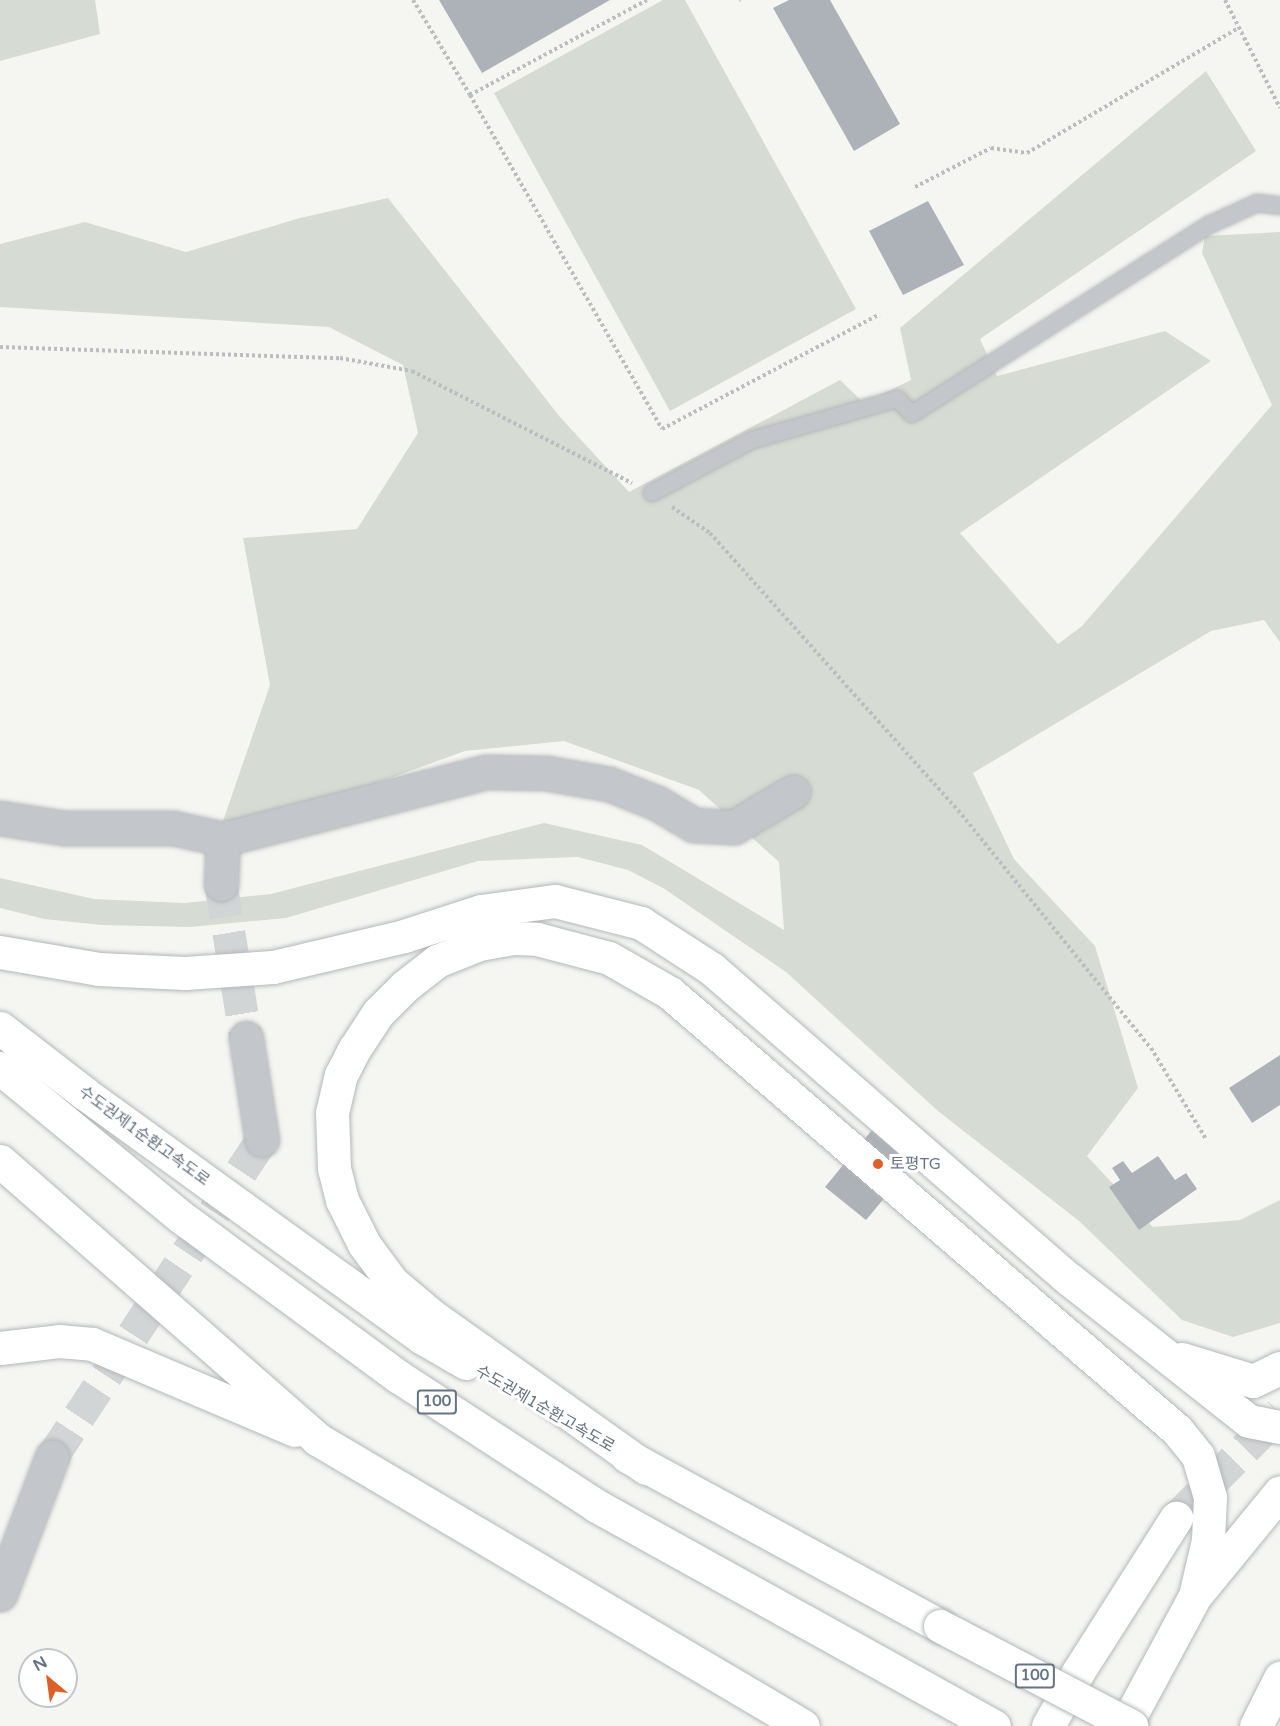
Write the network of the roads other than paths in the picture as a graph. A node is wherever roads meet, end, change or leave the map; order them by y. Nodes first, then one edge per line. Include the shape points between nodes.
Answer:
1 (1280, 206) edge
2 (652, 492) road end
3 (793, 792) dead end
4 (0, 818) edge
5 (223, 839) junction
6 (221, 884) tunnel mouth
7 (0, 952) edge
8 (0, 1028) edge
9 (246, 1038) tunnel mouth
10 (0, 1068) edge
11 (262, 1140) tunnel mouth
12 (0, 1161) edge
13 (0, 1348) edge
14 (1164, 1353) junction
15 (1280, 1368) edge
16 (1280, 1427) edge
17 (318, 1439) junction
18 (52, 1457) tunnel mouth
19 (646, 1468) junction
20 (1280, 1492) edge
21 (1176, 1518) tunnel mouth
22 (0, 1594) edge
23 (1195, 1596) junction
24 (1280, 1678) edge
25 (803, 1726) edge
26 (993, 1726) edge
27 (1048, 1726) edge
28 (1125, 1726) edge
29 (1131, 1726) edge
30 (1256, 1726) edge

1 - 2 lane via 1257,202 1209,225 912,414 897,399 752,440
3 - 5 street via 734,827 694,825 657,803 609,784 546,773 485,772
4 - 5 street via 64,828 173,828
5 - 6 street
7 - 14 highway via 98,969 185,973 273,967 404,936 481,910 555,901 641,923 712,969 1069,1280
8 - 19 highway, 수도권제1순환고속도로 / 100 via 421,1337
9 - 11 street
10 - 26 highway, 100 via 181,1217 399,1377 595,1505
12 - 17 highway
13 - 17 highway via 58,1341 92,1344
14 - 15 highway via 1253,1381
14 - 16 highway via 1249,1421
17 - 25 highway
18 - 22 street
19 - 23 highway via 431,1315 392,1282 364,1244 342,1200 334,1169 332,1113 341,1075 355,1048 378,1013 405,986 437,961 479,945 514,938 537,939 609,958 670,993 1177,1430 1198,1456 1210,1497 1208,1540
19 - 29 highway, 수도권제1순환고속도로 / 100, bridge
20 - 23 highway
21 - 27 highway via 1077,1672
23 - 28 highway
24 - 30 highway

